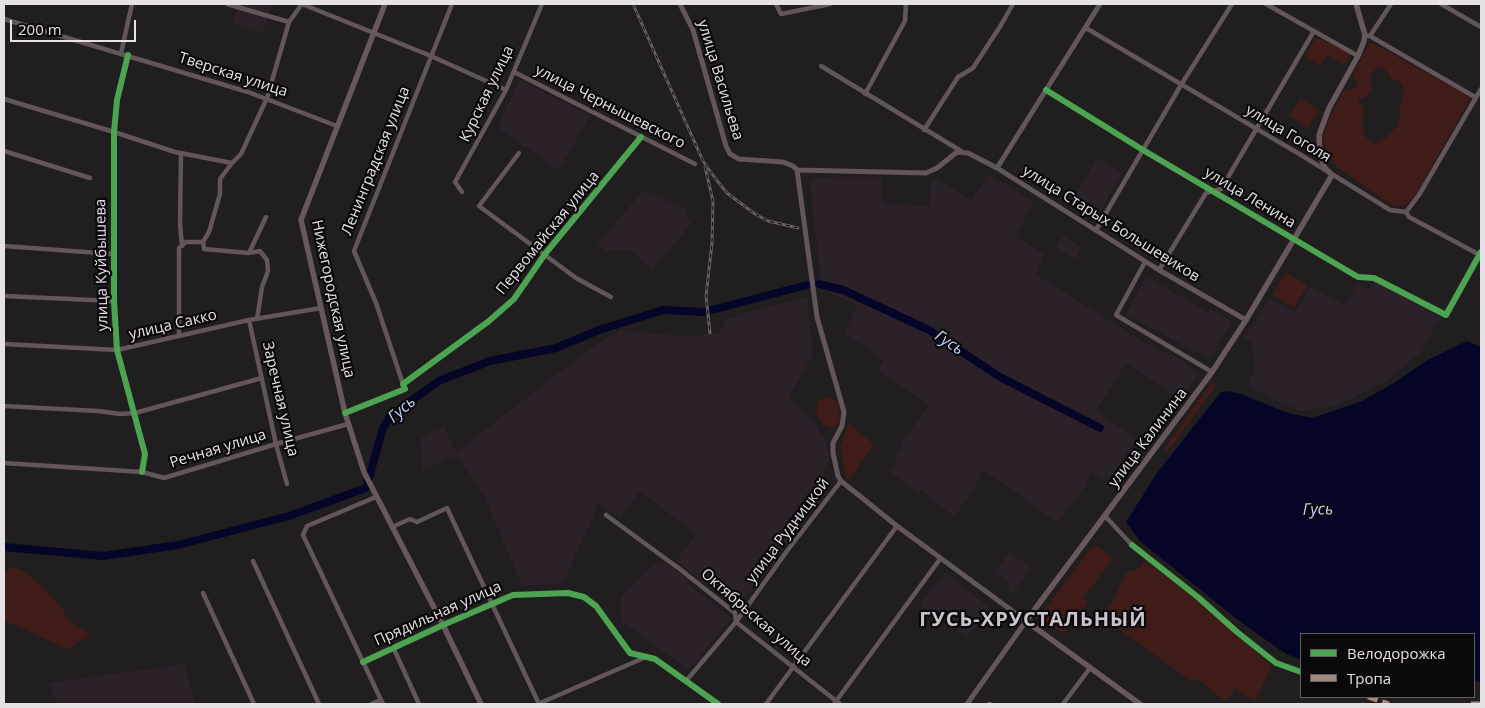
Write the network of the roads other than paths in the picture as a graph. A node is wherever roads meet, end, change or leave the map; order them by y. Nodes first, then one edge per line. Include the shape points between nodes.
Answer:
1 (132, 4) edge
2 (227, 4) edge
3 (302, 4) edge
4 (385, 4) edge
5 (452, 4) edge
6 (542, 4) edge
7 (680, 4) edge
8 (776, 4) edge
9 (830, 4) edge
10 (906, 4) edge
11 (1013, 4) edge
12 (1100, 4) edge
13 (1232, 4) edge
14 (1266, 4) edge
15 (1356, 4) edge
16 (1391, 4) edge
17 (1441, 4) edge
18 (4, 20) edge
19 (290, 22) junction
20 (1481, 27) edge
21 (1086, 28) junction
22 (1314, 31) junction
23 (374, 33) junction
24 (1367, 36) junction
25 (120, 53) junction
26 (128, 55) junction
27 (430, 56) junction
28 (1358, 56) junction
29 (821, 66) dead end
30 (514, 72) junction
31 (1181, 85) junction
32 (1481, 89) edge
33 (506, 90) junction
34 (1046, 90) junction
35 (866, 94) junction
36 (1475, 97) junction
37 (267, 98) junction
38 (4, 99) edge
39 (337, 126) junction
40 (924, 130) junction
41 (1257, 130) junction
42 (114, 132) junction
43 (641, 137) junction
44 (1143, 150) junction
45 (4, 151) edge
46 (961, 151) junction
47 (519, 153) dead end
48 (181, 154) junction
49 (232, 163) junction
50 (695, 164) dead end
51 (997, 168) junction
52 (797, 170) junction
53 (1332, 175) junction
54 (90, 178) dead end
55 (1214, 191) junction
56 (462, 192) dead end
57 (1406, 212) junction
58 (266, 217) dead end
59 (1096, 230) junction
60 (1295, 240) junction
61 (203, 242) junction
62 (4, 246) edge
63 (182, 246) junction
64 (249, 253) junction
65 (1480, 253) edge
66 (113, 254) junction
67 (545, 254) junction
68 (1145, 262) junction
69 (1159, 270) junction
70 (4, 296) edge
71 (611, 297) dead end
72 (114, 301) junction
73 (321, 308) junction
74 (256, 319) junction
75 (249, 320) junction
76 (1246, 320) junction
77 (179, 336) junction
78 (4, 344) edge
79 (117, 350) junction
80 (1212, 372) junction
81 (262, 378) junction
82 (403, 384) junction
83 (4, 406) edge
84 (135, 413) junction
85 (345, 413) junction
86 (348, 424) junction
87 (276, 444) junction
88 (4, 463) edge
89 (142, 472) junction
90 (841, 482) junction
91 (287, 484) dead end
92 (376, 497) junction
93 (606, 515) dead end
94 (1105, 516) junction
95 (897, 526) junction
96 (392, 527) junction
97 (1132, 545) dead end
98 (940, 559) junction
99 (253, 561) dead end
100 (203, 592) dead end
101 (492, 603) junction
102 (1026, 621) junction
103 (736, 622) junction
104 (442, 625) junction
105 (393, 647) junction
106 (647, 657) junction
107 (363, 662) junction
108 (792, 667) junction
109 (1090, 668) junction
110 (686, 681) junction
111 (382, 702) edge
112 (837, 703) edge
113 (254, 704) edge
114 (319, 704) edge
115 (371, 704) edge
116 (419, 704) edge
117 (481, 704) edge
118 (538, 704) edge
119 (718, 704) edge
120 (766, 704) edge
121 (967, 704) edge
122 (1063, 704) edge
123 (1140, 704) edge

1 - 25 street
2 - 19 street
3 - 19 street
3 - 23 street
4 - 23 main road, Нижегородская улица
5 - 27 street, Ленинградская улица
6 - 30 street, Курская улица
7 - 52 street, улица Васильева via 693,30 730,154 739,159 783,162
8 - 9 street via 781,14
10 - 35 street via 905,21
11 - 40 street via 973,68 958,77
12 - 21 street
13 - 31 street
14 - 22 street
15 - 24 main road
16 - 24 street
17 - 20 street
18 - 25 street, Тверская улица
19 - 37 street
21 - 31 street, улица Гоголя
21 - 34 street
22 - 28 street
22 - 41 street
23 - 27 street
23 - 39 main road, Нижегородская улица
24 - 28 main road
24 - 36 street
25 - 26 street, Тверская улица
26 - 37 street, Тверская улица
26 - 42 street, улица Куйбышева via 117,100
27 - 33 street
27 - 82 street, Ленинградская улица via 354,251 376,303
28 - 53 main road via 1329,108 1319,135 1320,156
29 - 35 street, улица Старых Большевиков
30 - 33 street, Курская улица
30 - 43 street, улица Чернышевского
31 - 41 street, улица Гоголя
31 - 44 street
32 - 36 street
33 - 56 street, Курская улица via 456,182
34 - 44 street, улица Ленина
34 - 51 street
35 - 40 street, улица Старых Большевиков
36 - 57 street
37 - 39 street, Тверская улица
37 - 49 street via 241,154
38 - 42 street
39 - 73 main road, Нижегородская улица via 301,220
40 - 46 street, улица Старых Большевиков
41 - 53 street, улица Гоголя
41 - 55 street via 1221,189
42 - 48 street
42 - 66 street, улица Куйбышева
43 - 50 street, улица Чернышевского
43 - 67 street, Первомайская улица
44 - 55 street, улица Ленина
44 - 59 street
45 - 54 street
46 - 51 street, улица Старых Большевиков
46 - 52 street via 926,173
47 - 67 street via 479,206
48 - 49 street
48 - 63 street
49 - 61 street via 220,179 220,194
51 - 59 street, улица Старых Большевиков
52 - 90 street, улица Рудницкой via 817,317 844,412 842,426 833,443 835,466
53 - 57 street, улица Гоголя via 1390,210
53 - 60 main road, улица Калинина
55 - 60 street, улица Ленина
55 - 69 street via 1206,193
57 - 65 street, улица Гоголя via 1409,217
58 - 64 street
59 - 68 street, улица Старых Большевиков
60 - 65 street, улица Ленина via 1358,276 1374,278 1446,315
60 - 76 main road, улица Калинина
61 - 63 street via 186,242
61 - 64 street via 204,248
62 - 66 street
63 - 77 street via 179,248
64 - 74 street via 260,251 268,265
66 - 72 street, улица Куйбышева
67 - 71 street via 576,278
67 - 82 street, Первомайская улица via 514,299
68 - 69 street, улица Старых Большевиков
68 - 80 street via 1116,315
69 - 76 street, улица Старых Большевиков
70 - 72 street
72 - 79 street, улица Куйбышева
73 - 74 street, улица Сакко
73 - 85 main road, Нижегородская улица
74 - 75 street, улица Сакко
75 - 77 street, улица Сакко
75 - 81 street, Заречная улица
76 - 80 main road, улица Калинина
77 - 79 street, улица Сакко
78 - 79 street, улица Сакко
79 - 84 street, улица Куйбышева
80 - 94 main road, улица Калинина
81 - 84 street
81 - 87 street, Заречная улица
82 - 85 street, Первомайская улица via 405,389
83 - 84 street
84 - 89 street, улица Куйбышева via 145,454
85 - 86 main road, Нижегородская улица
86 - 87 street, Речная улица
86 - 92 main road, Нижегородская улица
87 - 89 street, Речная улица via 164,478
87 - 91 street, Заречная улица
88 - 89 street, Речная улица
90 - 95 street
90 - 103 street, улица Рудницкой
92 - 96 main road, Нижегородская улица
92 - 107 street via 307,526 303,535
93 - 103 street, Октябрьская улица via 735,613
94 - 97 street
94 - 102 main road, улица Калинина
95 - 98 street
95 - 108 street
96 - 101 street via 410,519 417,522 448,508
96 - 104 main road, Нижегородская улица
98 - 102 street
98 - 112 street
99 - 114 street
100 - 113 street
101 - 104 street, Прядильная улица
101 - 106 street, Прядильная улица via 520,594 579,595 596,606 630,653
101 - 118 street
102 - 109 main road
102 - 121 street, улица Калинина
103 - 108 street, Октябрьская улица
103 - 110 street, улица Рудницкой
104 - 105 street, Прядильная улица
104 - 117 main road, Нижегородская улица
105 - 107 street, Прядильная улица
105 - 116 street
106 - 110 street, Прядильная улица
106 - 118 street
107 - 111 street
108 - 112 street, Октябрьская улица
108 - 120 street
109 - 122 street
109 - 123 main road
110 - 119 street, Прядильная улица
111 - 115 street

